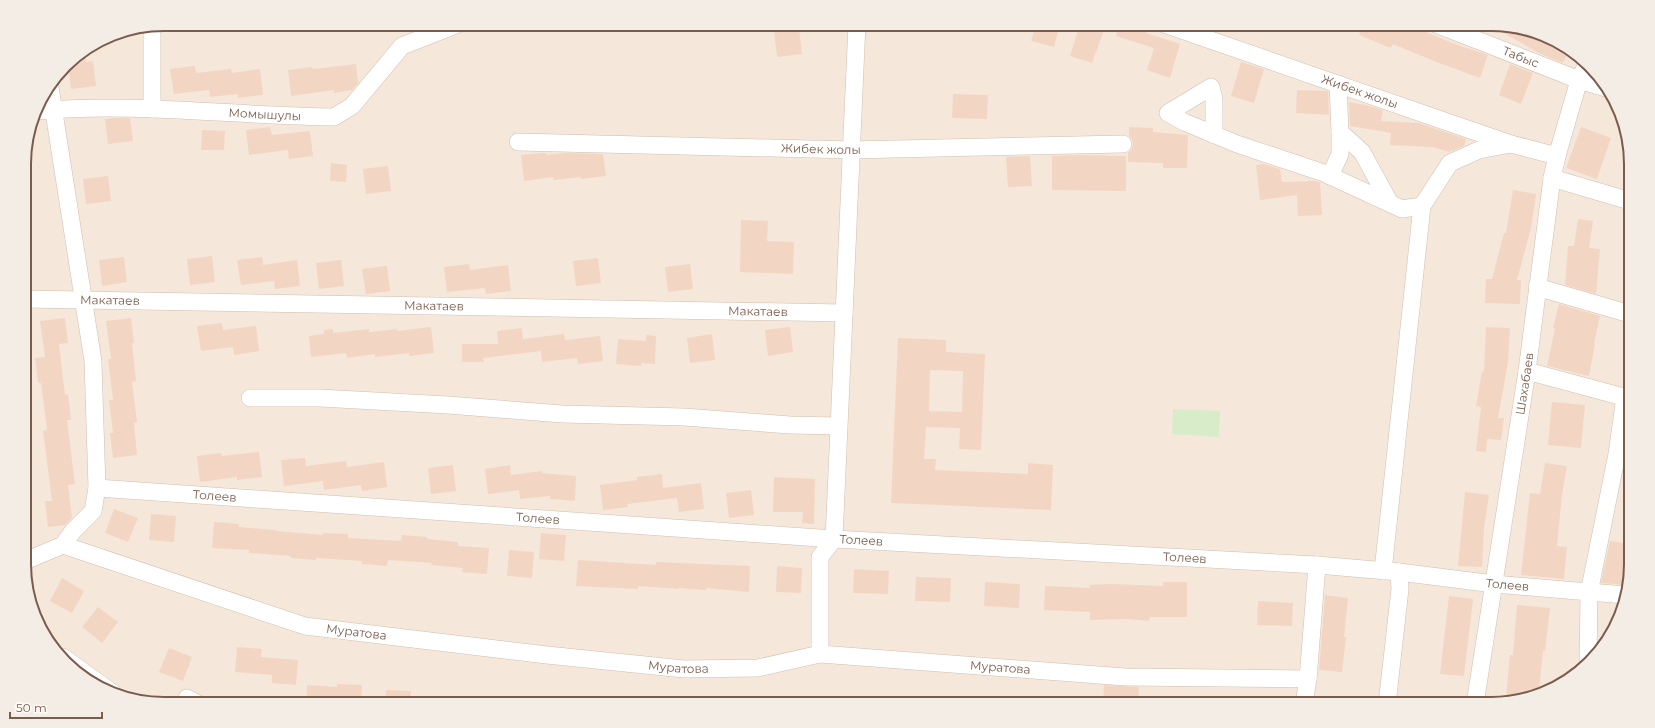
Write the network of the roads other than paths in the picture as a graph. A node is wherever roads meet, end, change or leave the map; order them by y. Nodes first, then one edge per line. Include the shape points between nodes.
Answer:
1 (440, 31) edge
2 (857, 31) edge
3 (1184, 31) edge
4 (1457, 31) edge
5 (152, 32) edge
6 (1582, 73) edge
7 (1594, 80) edge
8 (1338, 84) junction
9 (52, 94) edge
10 (55, 109) junction
11 (152, 109) junction
12 (42, 110) edge
13 (1340, 132) junction
14 (1214, 135) dead end
15 (518, 142) dead end
16 (1123, 144) dead end
17 (1511, 144) junction
18 (851, 150) junction
19 (1557, 156) junction
20 (1330, 176) junction
21 (1552, 178) junction
22 (1624, 199) edge
23 (1390, 203) junction
24 (1422, 206) junction
25 (1537, 287) junction
26 (31, 299) edge
27 (84, 300) junction
28 (1624, 312) edge
29 (844, 313) junction
30 (1527, 371) junction
31 (1624, 397) edge
32 (250, 398) dead end
33 (1624, 418) edge
34 (838, 426) junction
35 (97, 488) junction
36 (834, 539) junction
37 (63, 545) junction
38 (31, 558) edge
39 (1317, 565) junction
40 (1391, 571) junction
41 (1494, 584) junction
42 (1589, 593) junction
43 (1620, 595) edge
44 (820, 654) junction
45 (1588, 655) edge
46 (1308, 679) junction
47 (1305, 697) edge
48 (1388, 697) edge
49 (1476, 697) edge

1 - 11 street, Момышулы via 402,46 352,106 334,117
2 - 18 street
3 - 8 street, Жибек жолы
4 - 6 street, Табыс
5 - 11 street
6 - 7 street, Табыс
6 - 19 street, Шахабаев
8 - 13 street
8 - 17 street, Жибек жолы
9 - 10 street
10 - 11 street, Момышулы
10 - 12 street, Момышулы
10 - 27 street
13 - 20 street via 1340,154
13 - 23 street via 1362,152
14 - 20 street
15 - 18 street, Жибек жолы
16 - 18 street, Жибек жолы
17 - 19 street, Жибек жолы
17 - 24 street via 1479,150 1450,163
18 - 29 street
19 - 21 street, Шахабаев
20 - 23 street
21 - 22 street
21 - 25 street, Шахабаев
23 - 24 street via 1402,209
24 - 40 street
25 - 28 street
25 - 30 street, Шахабаев
26 - 27 street, Макатаев
27 - 29 street, Макатаев
27 - 35 street via 93,360
29 - 34 street
30 - 31 street
30 - 41 street, Шахабаев
32 - 34 street via 328,398 562,414 684,417
33 - 42 street
34 - 36 street
35 - 36 street, Толеев
35 - 37 street via 94,511
36 - 39 street, Толеев
36 - 44 street via 820,557
37 - 38 street
37 - 44 street, Муратова via 305,626 684,669 758,668
39 - 40 street, Толеев
39 - 46 street
40 - 41 street, Толеев
40 - 48 street via 1400,589
41 - 42 street, Толеев
41 - 49 street, Шахабаев
42 - 43 street, Толеев
42 - 45 street
44 - 46 street, Муратова via 1125,678
46 - 47 street

